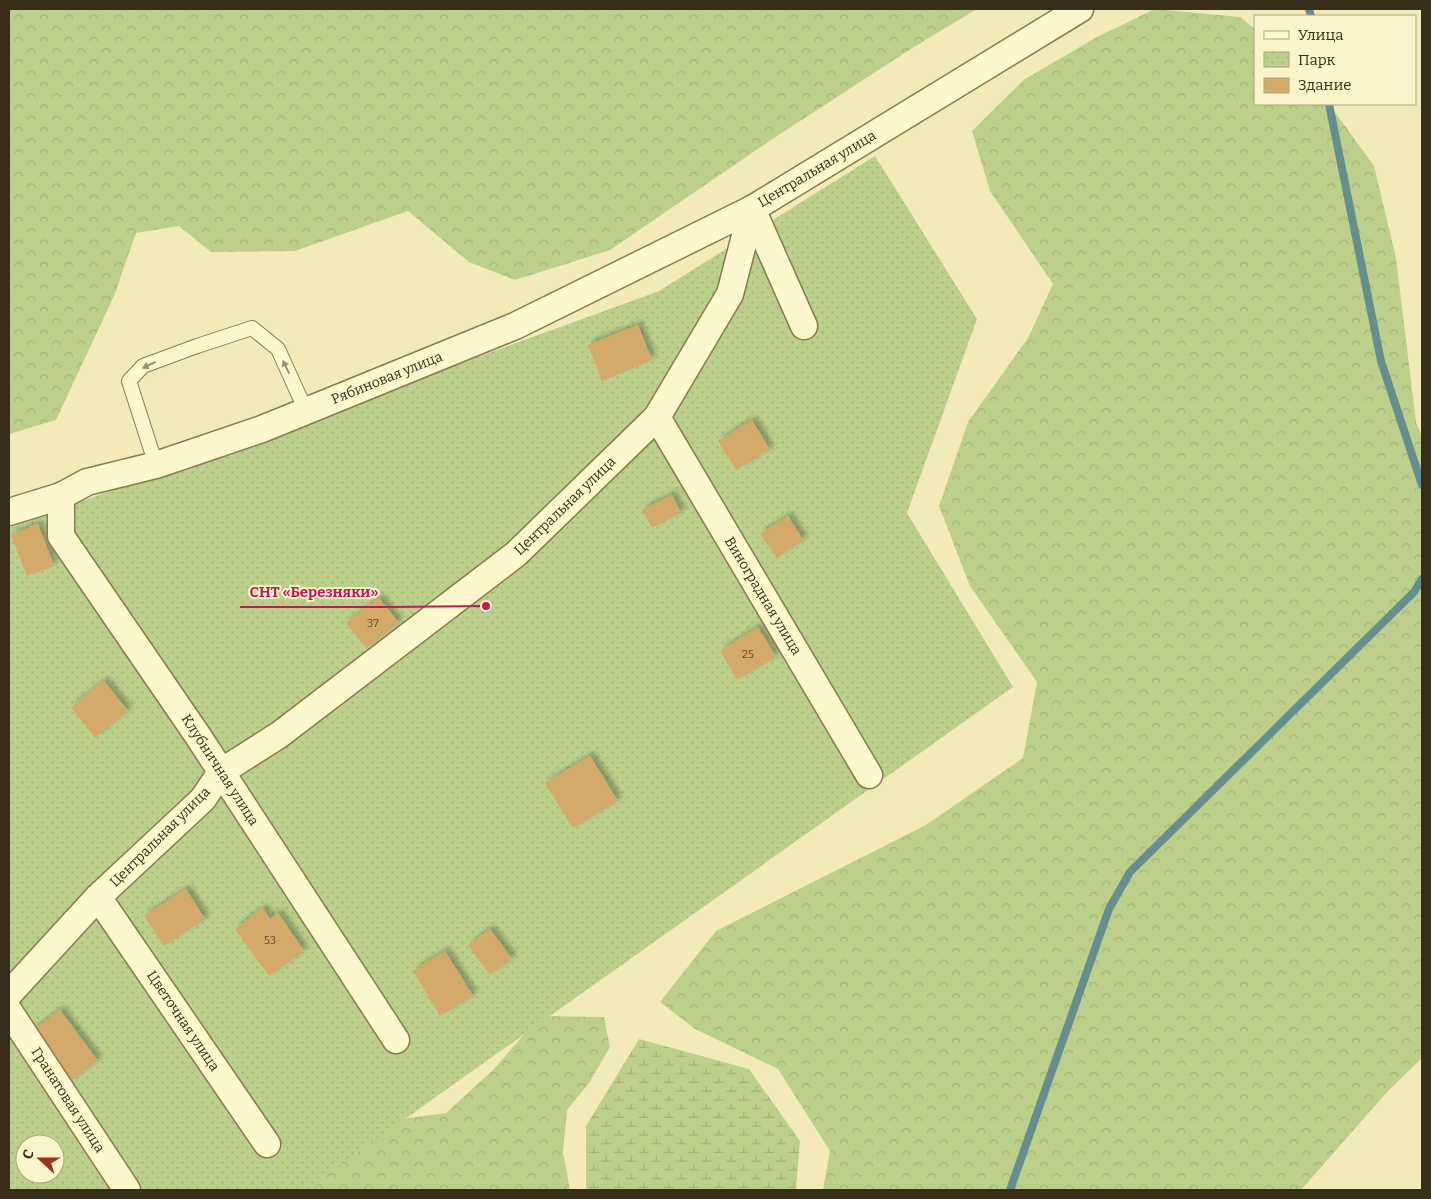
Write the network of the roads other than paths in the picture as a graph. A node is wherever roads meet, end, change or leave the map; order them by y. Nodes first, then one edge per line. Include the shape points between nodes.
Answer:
1 (1080, 9) edge
2 (752, 209) junction
3 (804, 326) dead end
4 (306, 411) junction
5 (657, 417) junction
6 (156, 465) junction
7 (60, 496) junction
8 (9, 512) edge
9 (221, 772) junction
10 (869, 775) dead end
11 (98, 897) junction
12 (9, 994) edge
13 (9, 1011) edge
14 (396, 1040) dead end
15 (267, 1144) dead end
16 (127, 1190) edge

1 - 2 street, Центральная улица
2 - 3 street
2 - 4 street, Рябиновая улица via 515,326
2 - 5 street, Центральная улица via 730,294
4 - 6 street, Рябиновая улица
4 -> 6 lane via 278,349 252,328 197,346 143,366 129,381
5 - 9 street, Центральная улица via 516,554 279,735
5 - 10 street, Виноградная улица
6 - 7 street, Рябиновая улица via 87,482
7 - 8 street, Рябиновая улица
7 - 9 street, Клубничная улица via 61,536
9 - 11 street, Центральная улица via 202,799
9 - 14 street, Клубничная улица
11 - 12 street, Центральная улица
11 - 15 street, Цветочная улица
13 - 16 street, Гранатовая улица

